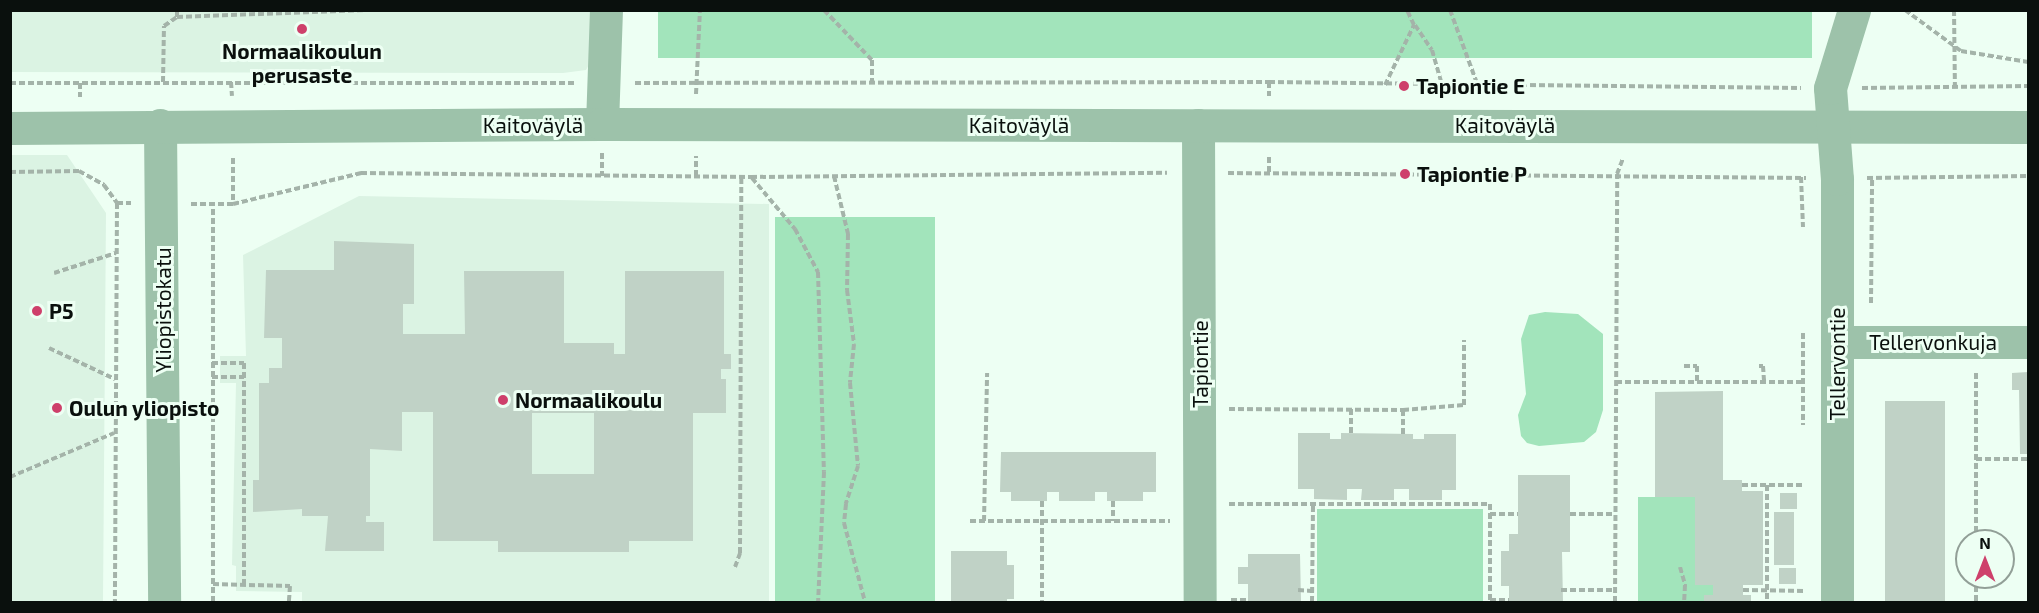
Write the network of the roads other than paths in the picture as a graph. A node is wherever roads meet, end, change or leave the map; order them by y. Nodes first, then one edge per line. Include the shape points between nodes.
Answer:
1 (606, 10) edge
2 (1854, 10) edge
3 (602, 124) junction
4 (160, 125) junction
5 (1198, 125) junction
6 (1833, 125) junction
7 (2028, 127) edge
8 (10, 128) edge
9 (1837, 342) junction
10 (2028, 342) edge
11 (1211, 601) edge
12 (164, 603) edge
13 (1838, 603) edge

1 - 3 street
2 - 6 street, Tellervontie via 1830,88
3 - 4 street, Kaitoväylä
3 - 5 street, Kaitoväylä
4 - 8 street, Kaitoväylä
4 - 12 street, Yliopistokatu
5 - 6 street, Kaitoväylä
5 - 11 street, Tapiontie
6 - 7 street, Kaitoväylä
6 - 9 street, Tellervontie via 1837,179
9 - 10 street, Tellervonkuja
9 - 13 street, Tellervontie

